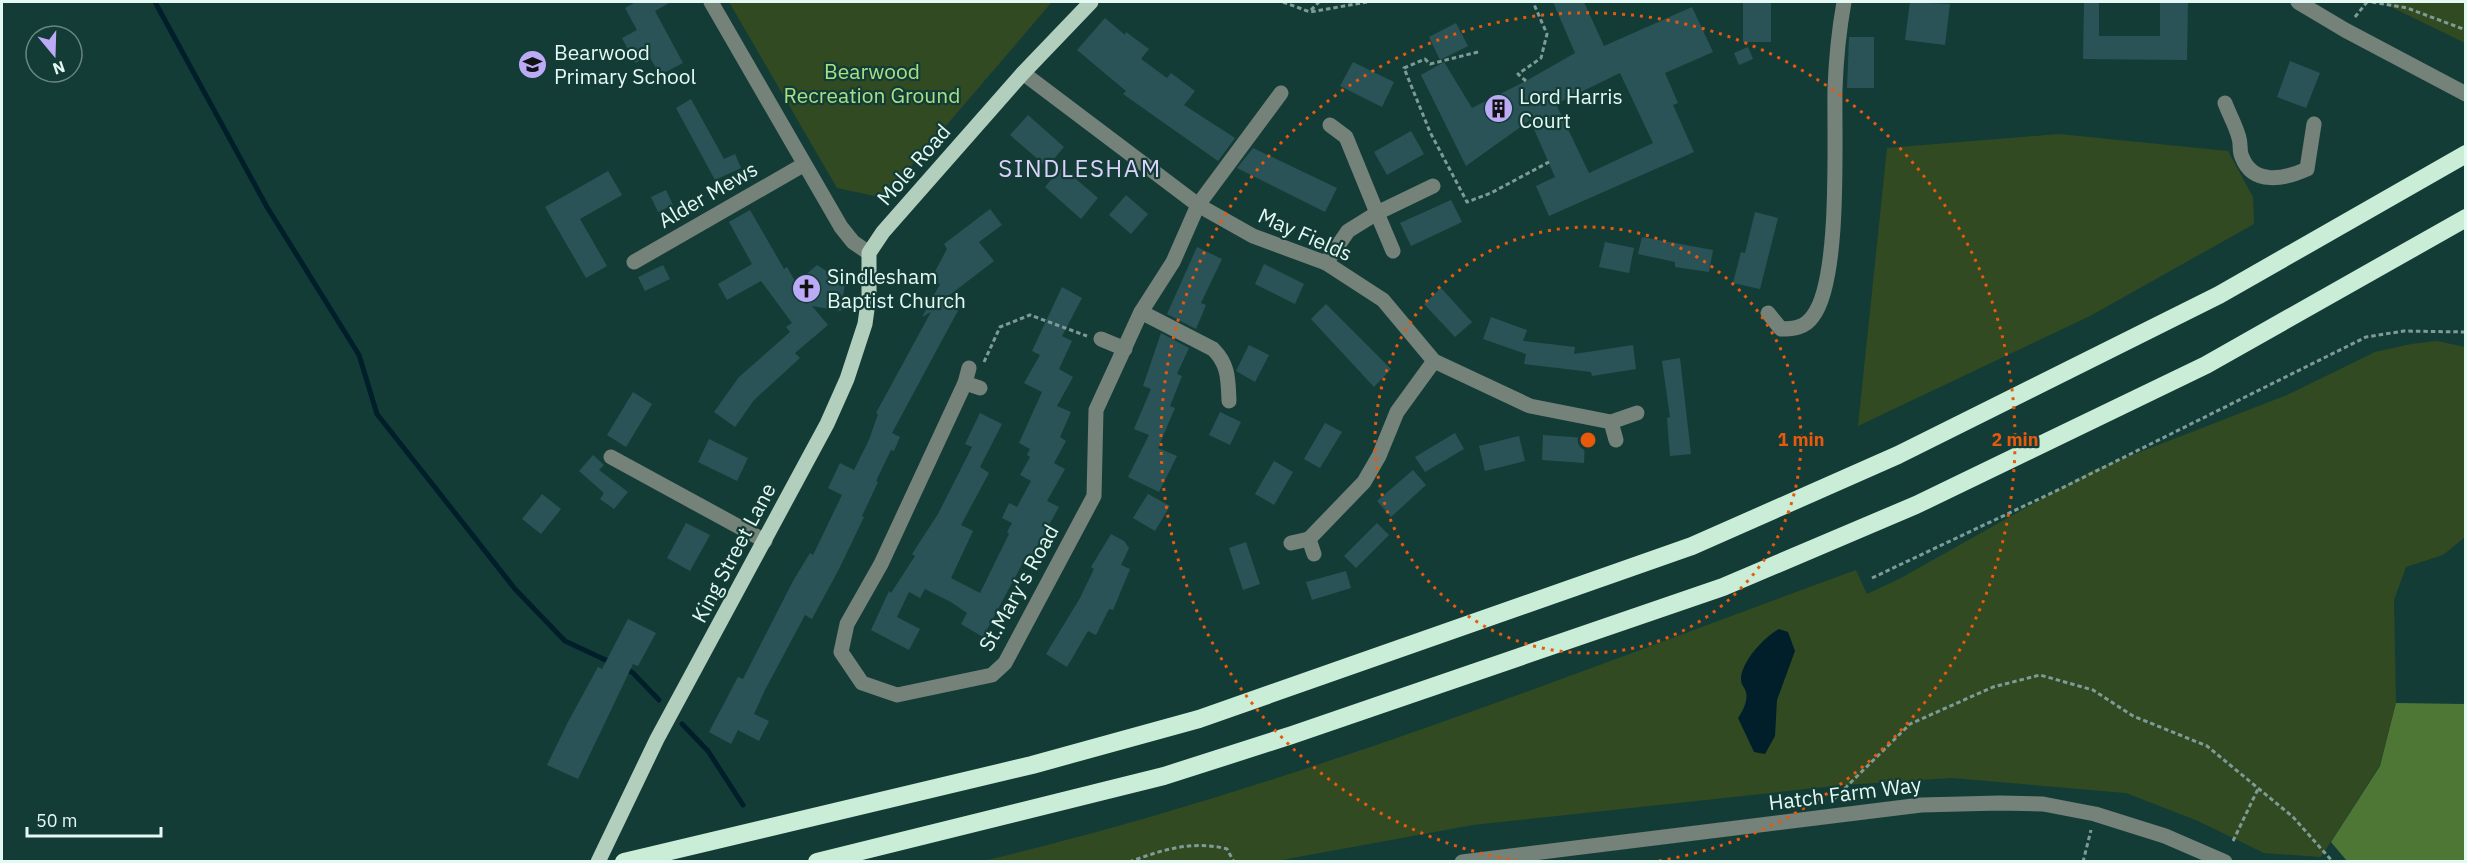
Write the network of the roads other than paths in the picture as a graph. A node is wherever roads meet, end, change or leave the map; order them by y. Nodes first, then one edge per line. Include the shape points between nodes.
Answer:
1 (711, 2) edge
2 (1092, 2) edge
3 (1844, 2) edge
4 (2298, 2) edge
5 (1023, 73) junction
6 (1281, 93) dead end
7 (2466, 94) edge
8 (2224, 103) dead end
9 (2314, 124) dead end
10 (1330, 125) dead end
11 (2466, 154) edge
12 (803, 165) junction
13 (1433, 186) dead end
14 (1198, 204) junction
15 (1377, 213) junction
16 (2466, 218) edge
17 (1394, 251) dead end
18 (869, 253) junction
19 (634, 262) dead end
20 (1326, 263) junction
21 (1142, 312) junction
22 (1768, 313) dead end
23 (1101, 339) road end
24 (1125, 349) junction
25 (1434, 361) junction
26 (980, 388) dead end
27 (1229, 401) dead end
28 (1636, 414) dead end
29 (1611, 422) junction
30 (1616, 440) dead end
31 (611, 457) dead end
32 (1309, 539) junction
33 (765, 541) junction
34 (1291, 543) dead end
35 (1314, 554) dead end
36 (1584, 855) edge
37 (598, 861) edge
38 (624, 861) edge
39 (817, 861) edge
40 (1462, 861) edge
41 (2225, 861) edge

1 - 12 street
2 - 5 main road, Mole Road
3 - 22 street via 1835,86 1830,256 1823,296 1813,317 1798,328 1780,329
4 - 7 street
5 - 14 street, May Fields
5 - 18 main road, Mole Road via 883,232
6 - 14 street, St.Mary's Road
8 - 9 street via 2240,138 2241,156 2249,169 2264,178 2288,178 2307,169
10 - 15 street via 1346,137
11 - 38 highway via 2219,295 1898,455 1692,546 1199,719 1032,765
12 - 18 street via 841,227
12 - 19 street, Alder Mews
13 - 15 street
14 - 20 street, May Fields via 1253,236
14 - 21 street, St.Mary's Road via 1173,262
15 - 17 street
15 - 20 street via 1348,231
16 - 39 highway via 2206,364 1916,505 1723,587 1164,776
18 - 33 main road, King Street Lane via 865,324 847,379
20 - 25 street, May Fields via 1383,300
21 - 24 street, St.Mary's Road
21 - 27 street via 1213,349 1222,358 1228,372
23 - 24 street
24 - 26 street, St.Mary's Road via 1096,410 1094,496 1005,663 992,675 897,695 862,683 841,652 847,624 881,564 967,376
25 - 29 street, May Fields via 1530,406
25 - 32 street via 1397,412 1365,482
28 - 29 street, May Fields
29 - 30 street
31 - 33 street
32 - 34 street
32 - 35 street
33 - 37 main road, King Street Lane via 657,739
36 - 40 street, Hatch Farm Way
36 - 41 street, Hatch Farm Way via 1921,805 2043,804 2096,814 2183,842

